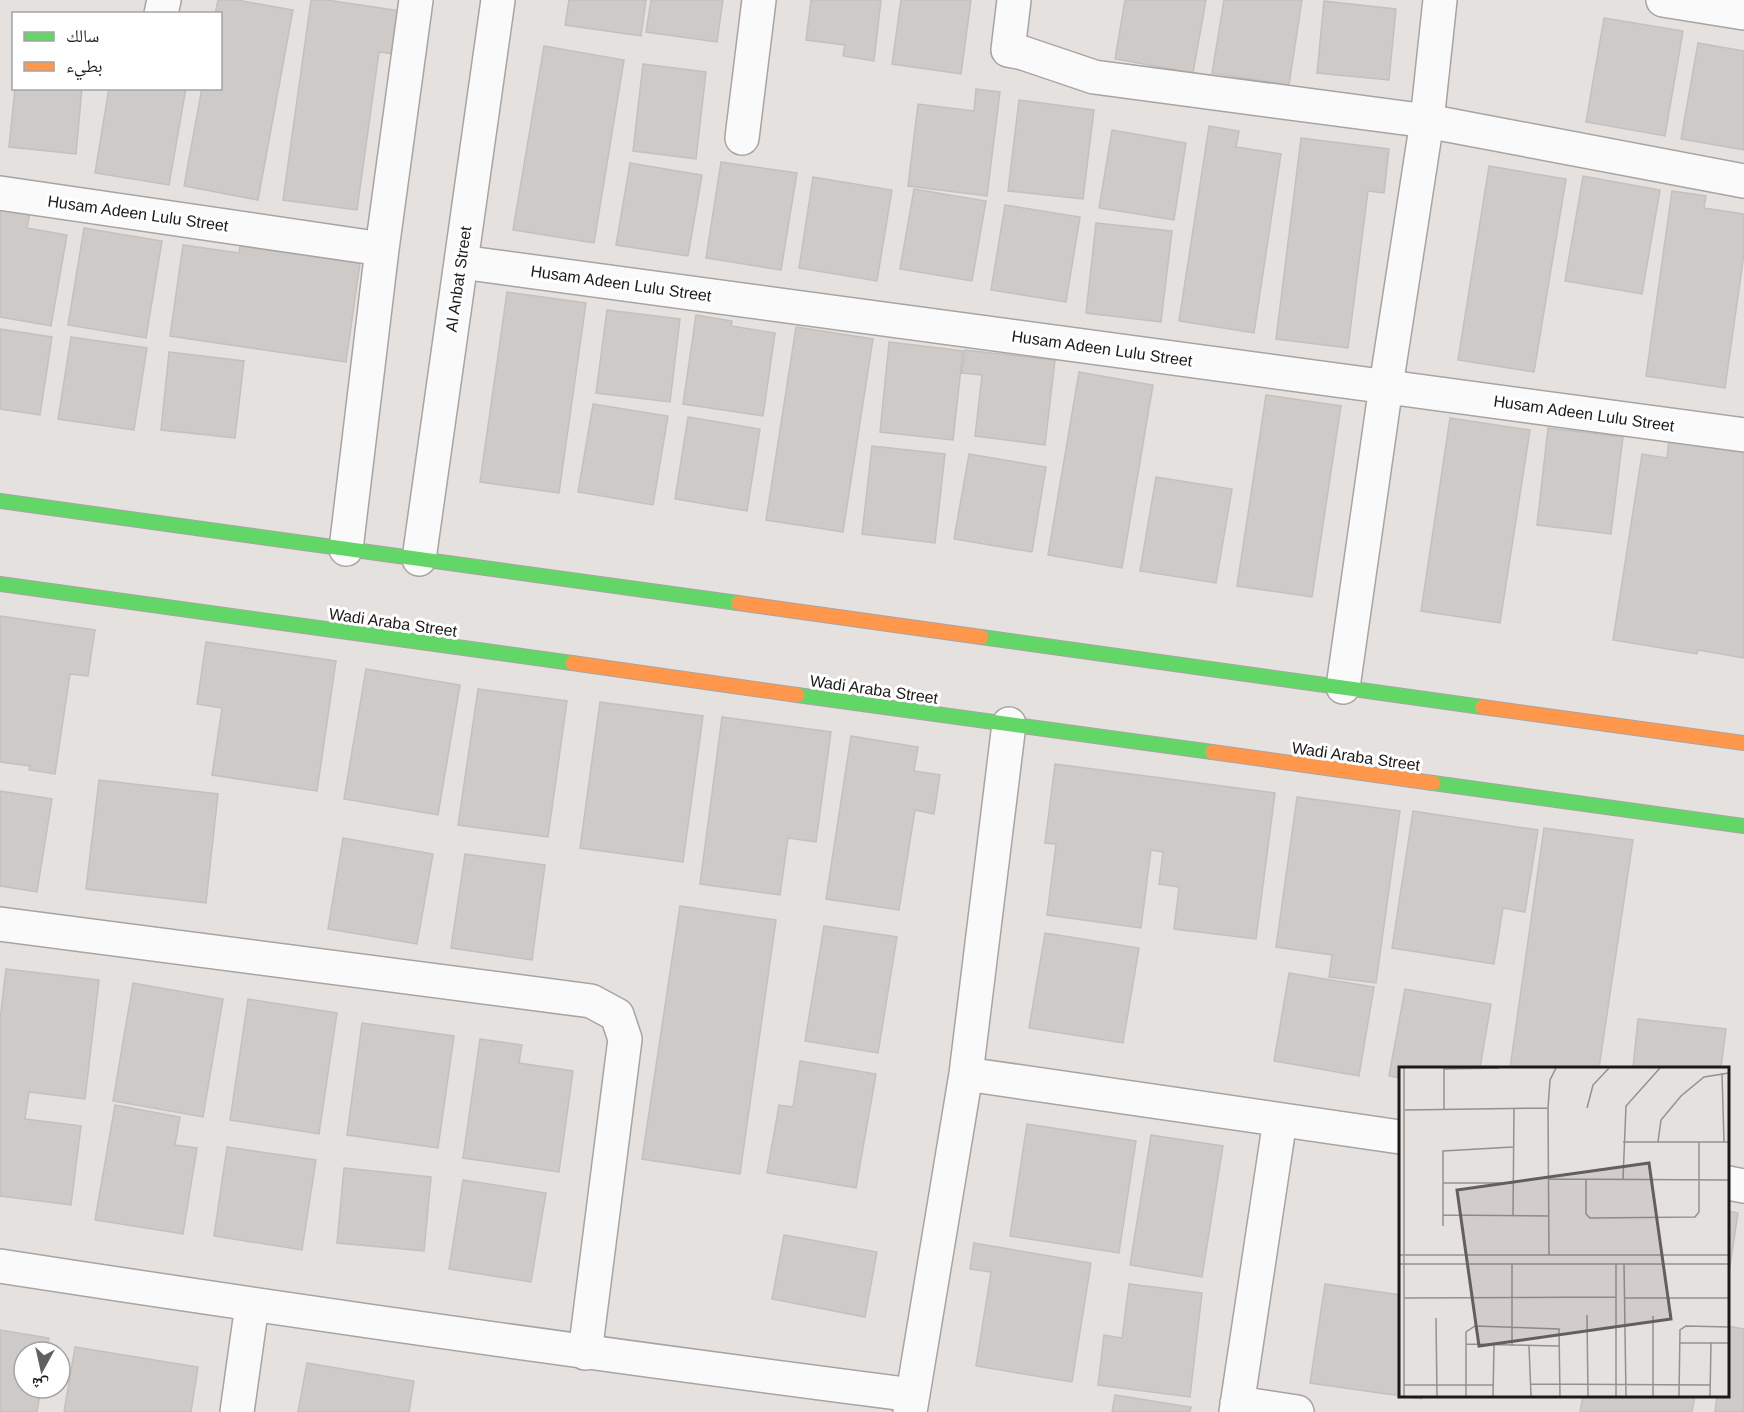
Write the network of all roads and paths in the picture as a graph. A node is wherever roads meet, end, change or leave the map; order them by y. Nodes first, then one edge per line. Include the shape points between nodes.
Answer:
1 (416, 0) edge
2 (498, 0) edge
3 (759, 0) edge
4 (1014, 0) edge
5 (1440, 0) edge
6 (1663, 0) edge
7 (1744, 13) edge
8 (1427, 121) junction
9 (742, 138) dead end
10 (1744, 181) edge
11 (0, 194) edge
12 (382, 249) junction
13 (461, 262) junction
14 (1386, 386) junction
15 (1744, 435) edge
16 (0, 501) edge
17 (346, 549) junction
18 (418, 559) junction
19 (0, 584) edge
20 (1343, 687) junction
21 (1009, 724) junction
22 (1744, 743) edge
23 (1744, 826) edge
24 (0, 924) edge
25 (966, 1074) junction
26 (1280, 1120) junction
27 (1399, 1137) edge
28 (1729, 1183) edge
29 (1744, 1186) edge
30 (0, 1266) edge
31 (252, 1305) junction
32 (585, 1353) junction
33 (911, 1403) edge
34 (1237, 1408) edge
35 (237, 1412) edge
36 (1297, 1412) edge

1 - 12 street
2 - 13 street, Al Anbat Street
3 - 9 street
4 - 8 street via 1008,50 1094,77
5 - 8 street
6 - 7 street
8 - 10 street
8 - 14 street
11 - 12 street, Husam Adeen Lulu Street
12 - 17 street
13 - 14 street, Husam Adeen Lulu Street
13 - 18 street, Al Anbat Street
14 - 15 street, Husam Adeen Lulu Street
14 - 20 street
16 - 17 main road
17 - 18 main road
18 - 20 main road
19 - 21 main road, Wadi Araba Street
20 - 22 main road
21 - 23 main road, Wadi Araba Street
21 - 25 street
24 - 32 street via 591,1001 617,1016 625,1039
25 - 26 street
25 - 33 street
26 - 27 street
26 - 34 street
28 - 29 street
30 - 31 street
31 - 32 street
31 - 35 street
32 - 33 street
34 - 36 street

